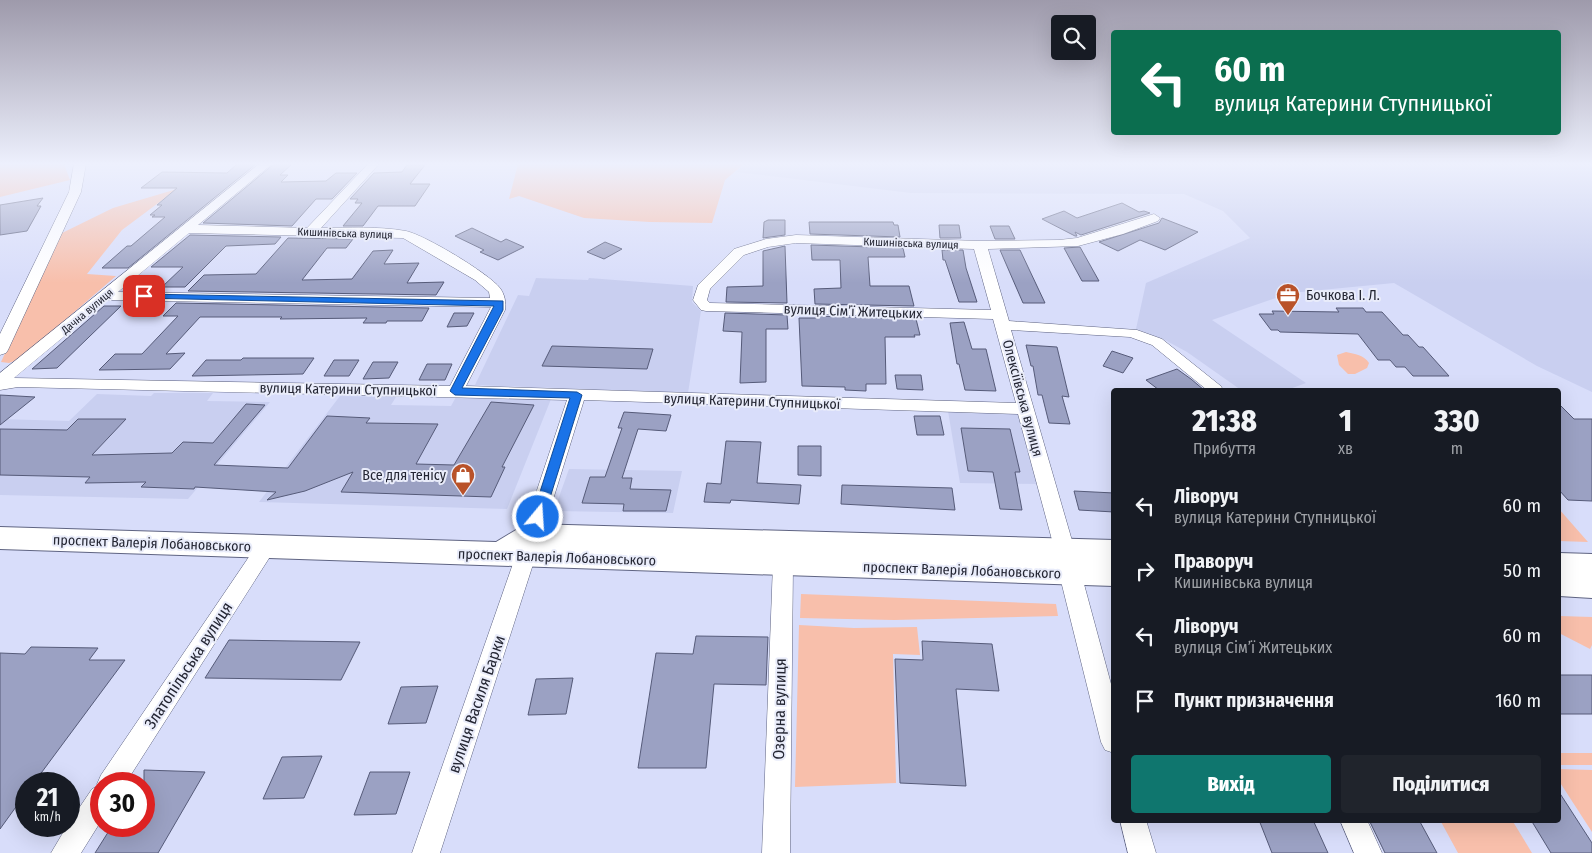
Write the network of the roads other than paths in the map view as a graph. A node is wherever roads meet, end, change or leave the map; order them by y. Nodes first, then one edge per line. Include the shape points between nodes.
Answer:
1 (69, 204) edge
2 (217, 204) edge
3 (337, 204) edge
4 (1154, 218) dead end
5 (186, 229) junction
6 (310, 232) junction
7 (980, 244) junction
8 (105, 296) junction
9 (499, 303) junction
10 (706, 307) joint
11 (1001, 320) junction
12 (0, 350) edge
13 (0, 381) edge
14 (0, 385) edge
15 (1214, 387) dead end
16 (455, 391) junction
17 (577, 395) junction
18 (1026, 409) junction
19 (0, 538) edge
20 (266, 547) junction
21 (519, 548) junction
22 (1111, 553) edge
23 (1067, 562) junction
24 (783, 564) junction
25 (1561, 566) edge
26 (1111, 573) edge
27 (1585, 582) edge
28 (1111, 731) edge
29 (118, 772) edge
30 (90, 815) edge
31 (1134, 823) edge
32 (1353, 823) edge
33 (65, 853) edge
34 (426, 853) edge
35 (776, 853) edge
36 (1142, 853) edge
37 (1368, 853) edge

1 - 12 street
2 - 5 street, Дачна вулиця
3 - 6 street
4 - 7 street, Кишинівська вулиця via 1078,242
5 - 6 street, Кишинівська вулиця
5 - 8 street, Дачна вулиця
6 - 9 street, Кишинівська вулиця via 406,235 484,280 495,291
7 - 10 street, Кишинівська вулиця via 796,239 766,243 739,252 703,288 700,300
7 - 11 street, Олексіївська вулиця
8 - 9 street
8 - 13 street, Дачна вулиця
9 - 16 street
10 - 11 street, вулиця Сімʼї Житецьких
11 - 15 street, вулиця Сімʼї Житецьких via 1132,333 1157,342
11 - 18 street, Олексіївська вулиця
14 - 16 street, вулиця Катерини Ступницької via 18,382
16 - 17 street, вулиця Катерини Ступницької
17 - 18 street, вулиця Катерини Ступницької
17 - 21 street, вулиця Василя Барки
18 - 23 street, Олексіївська вулиця
19 - 20 main road, проспект Валерія Лобановського
20 - 21 main road, проспект Валерія Лобановського
20 - 29 street, Златопільська вулиця
21 - 23 main road, проспект Валерія Лобановського
21 - 24 main road, проспект Валерія Лобановського
21 - 34 street, вулиця Василя Барки
22 - 23 main road, проспект Валерія Лобановського
23 - 24 main road, проспект Валерія Лобановського
23 - 26 main road, проспект Валерія Лобановського
23 - 28 street, Олексіївська вулиця
24 - 35 street, Озерна вулиця
25 - 27 main road
30 - 33 street
31 - 36 street
32 - 37 street

